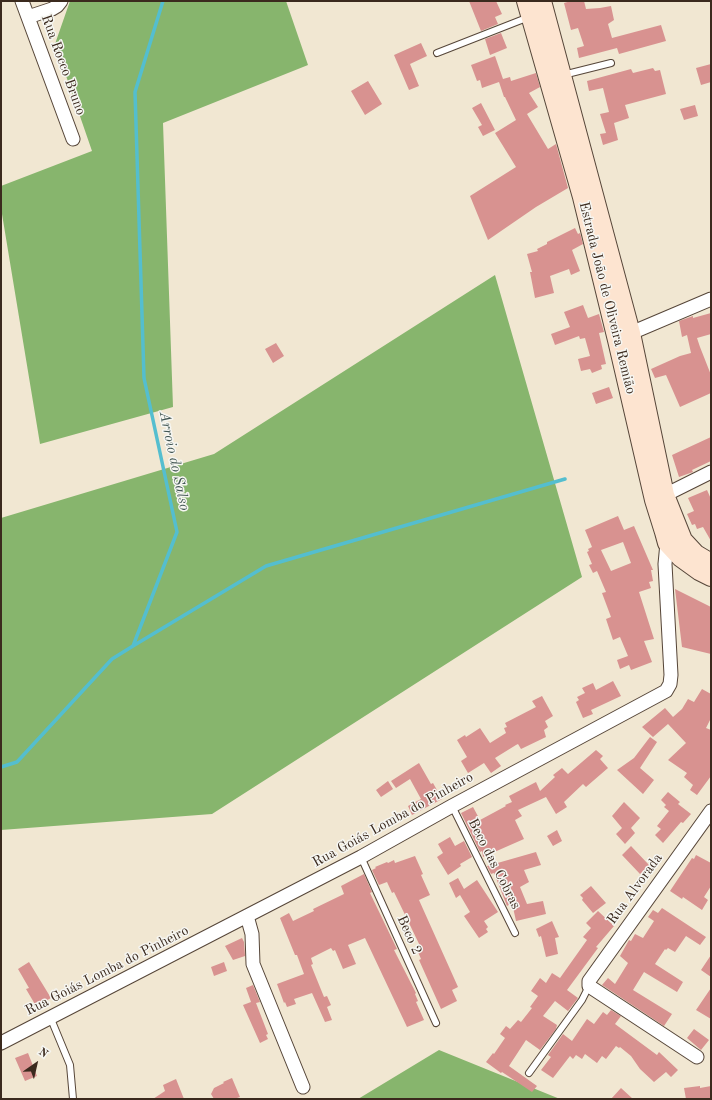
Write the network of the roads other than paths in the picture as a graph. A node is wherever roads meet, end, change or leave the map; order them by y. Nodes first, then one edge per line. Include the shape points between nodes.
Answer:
1 (22, 1) edge
2 (61, 1) edge
3 (542, 1) edge
4 (529, 9) edge
5 (28, 17) junction
6 (438, 53) dead end
7 (612, 63) dead end
8 (562, 75) junction
9 (73, 139) dead end
10 (711, 298) edge
11 (631, 333) junction
12 (711, 472) edge
13 (665, 495) junction
14 (668, 543) junction
15 (711, 563) edge
16 (711, 577) edge
17 (452, 806) junction
18 (711, 811) edge
19 (361, 857) junction
20 (248, 916) junction
21 (515, 933) dead end
22 (589, 986) junction
23 (51, 1019) junction
24 (436, 1023) dead end
25 (1, 1043) edge
26 (697, 1057) dead end
27 (529, 1073) dead end
28 (303, 1087) dead end
29 (73, 1099) edge

1 - 5 street, Rua Rocco Bruno
2 - 5 street via 52,9
3 - 8 main road, Estrada João de Oliveira Remião
4 - 6 lane via 515,21
4 - 14 main road, Estrada João de Oliveira Remião via 582,198 654,500
5 - 9 street, Rua Rocco Bruno
7 - 8 lane
8 - 11 main road, Estrada João de Oliveira Remião
10 - 11 street
11 - 13 main road, Estrada João de Oliveira Remião
12 - 13 street
13 - 15 main road, Estrada João de Oliveira Remião via 683,540 696,554
14 - 16 main road, Estrada João de Oliveira Remião via 681,558
14 - 17 street, Rua Goiás Lomba do Pinheiro via 665,564 671,675 666,692
17 - 19 street, Rua Goiás Lomba do Pinheiro
17 - 21 lane, Beco das Cobras
18 - 22 street, Rua Alvorada via 589,981
19 - 20 street, Rua Goiás Lomba do Pinheiro
19 - 24 lane, Beco 2
20 - 23 street, Rua Goiás Lomba do Pinheiro
20 - 28 street via 252,934 253,964
22 - 26 street
22 - 27 lane, Rua Alvorada via 582,1000
23 - 25 street, Rua Goiás Lomba do Pinheiro
23 - 29 lane via 70,1065

